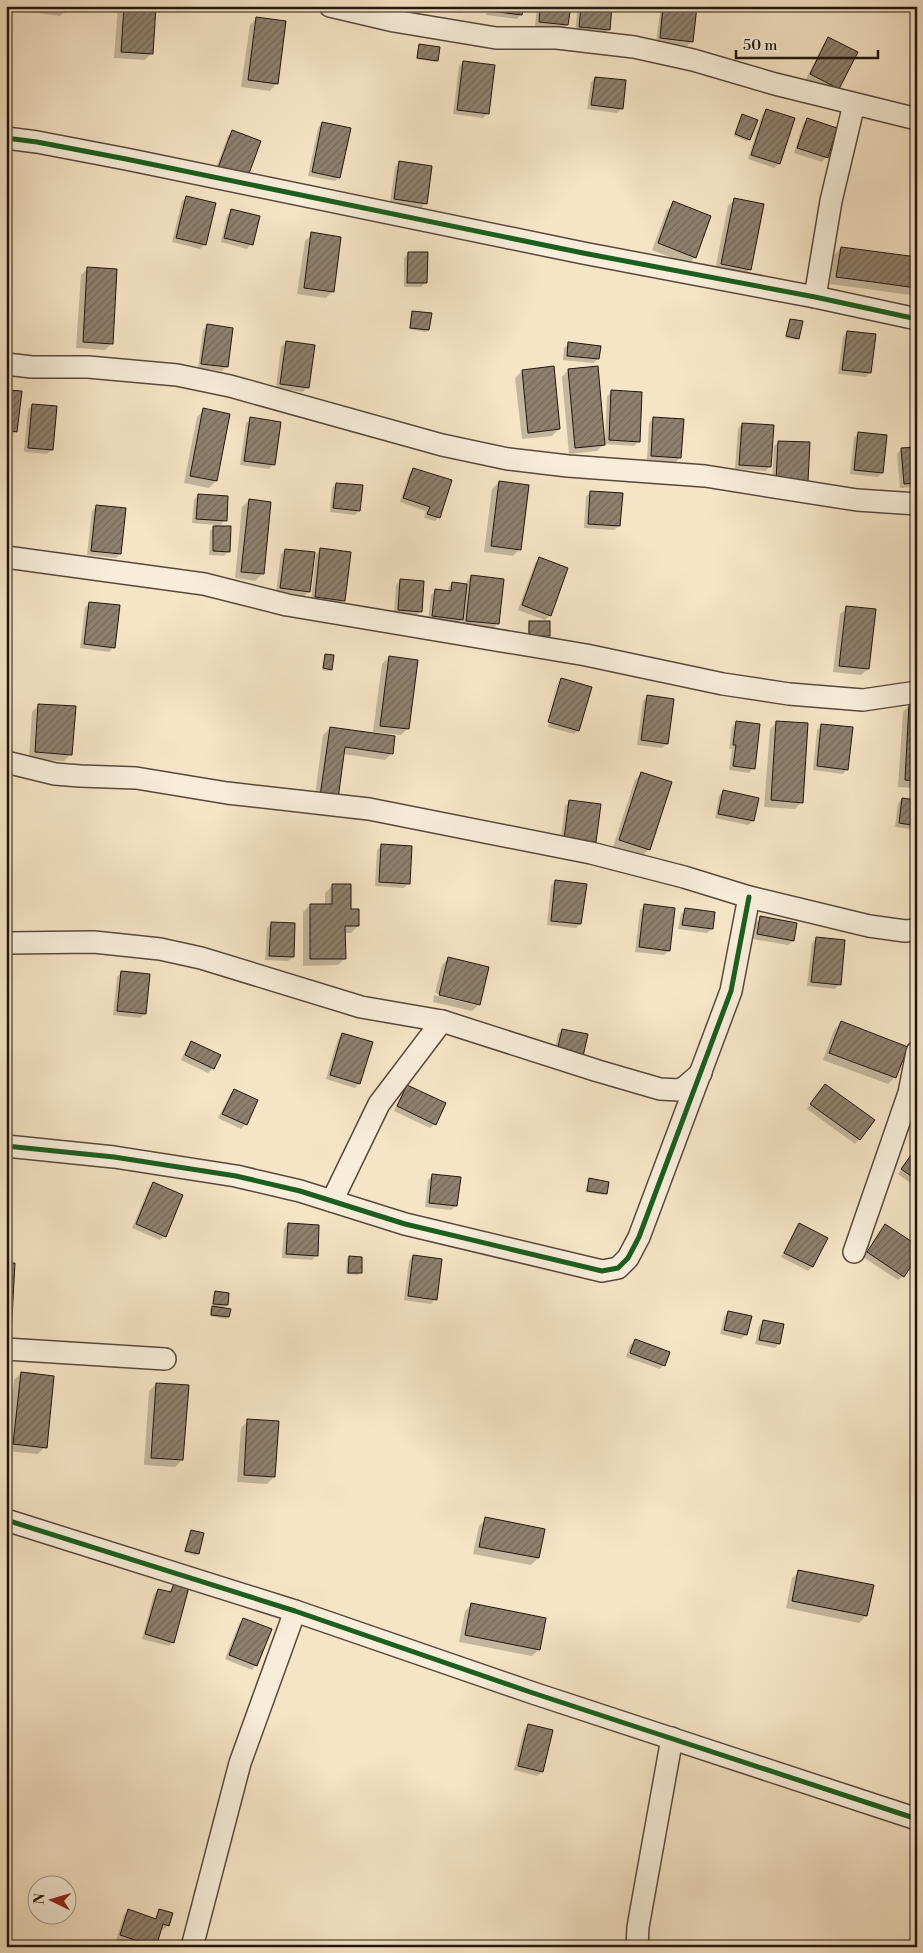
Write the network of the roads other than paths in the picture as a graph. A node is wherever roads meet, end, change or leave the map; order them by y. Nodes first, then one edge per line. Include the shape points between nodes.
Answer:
1 (330, 6) edge
2 (854, 104) junction
3 (917, 119) edge
4 (6, 138) edge
5 (815, 297) junction
6 (917, 319) edge
7 (6, 364) edge
8 (917, 504) edge
9 (6, 557) edge
10 (917, 692) edge
11 (6, 762) edge
12 (749, 897) junction
13 (917, 930) edge
14 (6, 943) edge
15 (442, 1021) junction
16 (917, 1052) edge
17 (701, 1073) junction
18 (6, 1146) edge
19 (332, 1201) dead end
20 (854, 1252) dead end
21 (6, 1349) edge
22 (165, 1359) dead end
23 (6, 1520) edge
24 (295, 1611) junction
25 (672, 1738) junction
26 (917, 1819) edge
27 (192, 1947) edge
28 (637, 1947) edge

1 - 2 street via 394,21 496,38 557,38 634,47
2 - 3 street
2 - 5 street via 831,200
4 - 5 street via 117,157
5 - 6 street
7 - 8 street via 177,375 230,386 442,445 508,459 705,476 857,500
9 - 10 street via 204,584 287,605 586,655 723,684 789,694 863,700
11 - 12 street via 55,774 136,778 227,793 369,809 591,853
12 - 13 street via 869,926
12 - 17 street via 731,991
14 - 15 street via 94,942 160,949 201,958 361,1007
15 - 17 street via 660,1089 678,1090
15 - 19 street via 379,1104
16 - 20 street via 909,1093
17 - 18 street via 639,1237 628,1258 618,1268 602,1271 405,1224 236,1176
21 - 22 street
23 - 24 street
24 - 25 street
24 - 27 street via 240,1763
25 - 26 street
25 - 28 street

